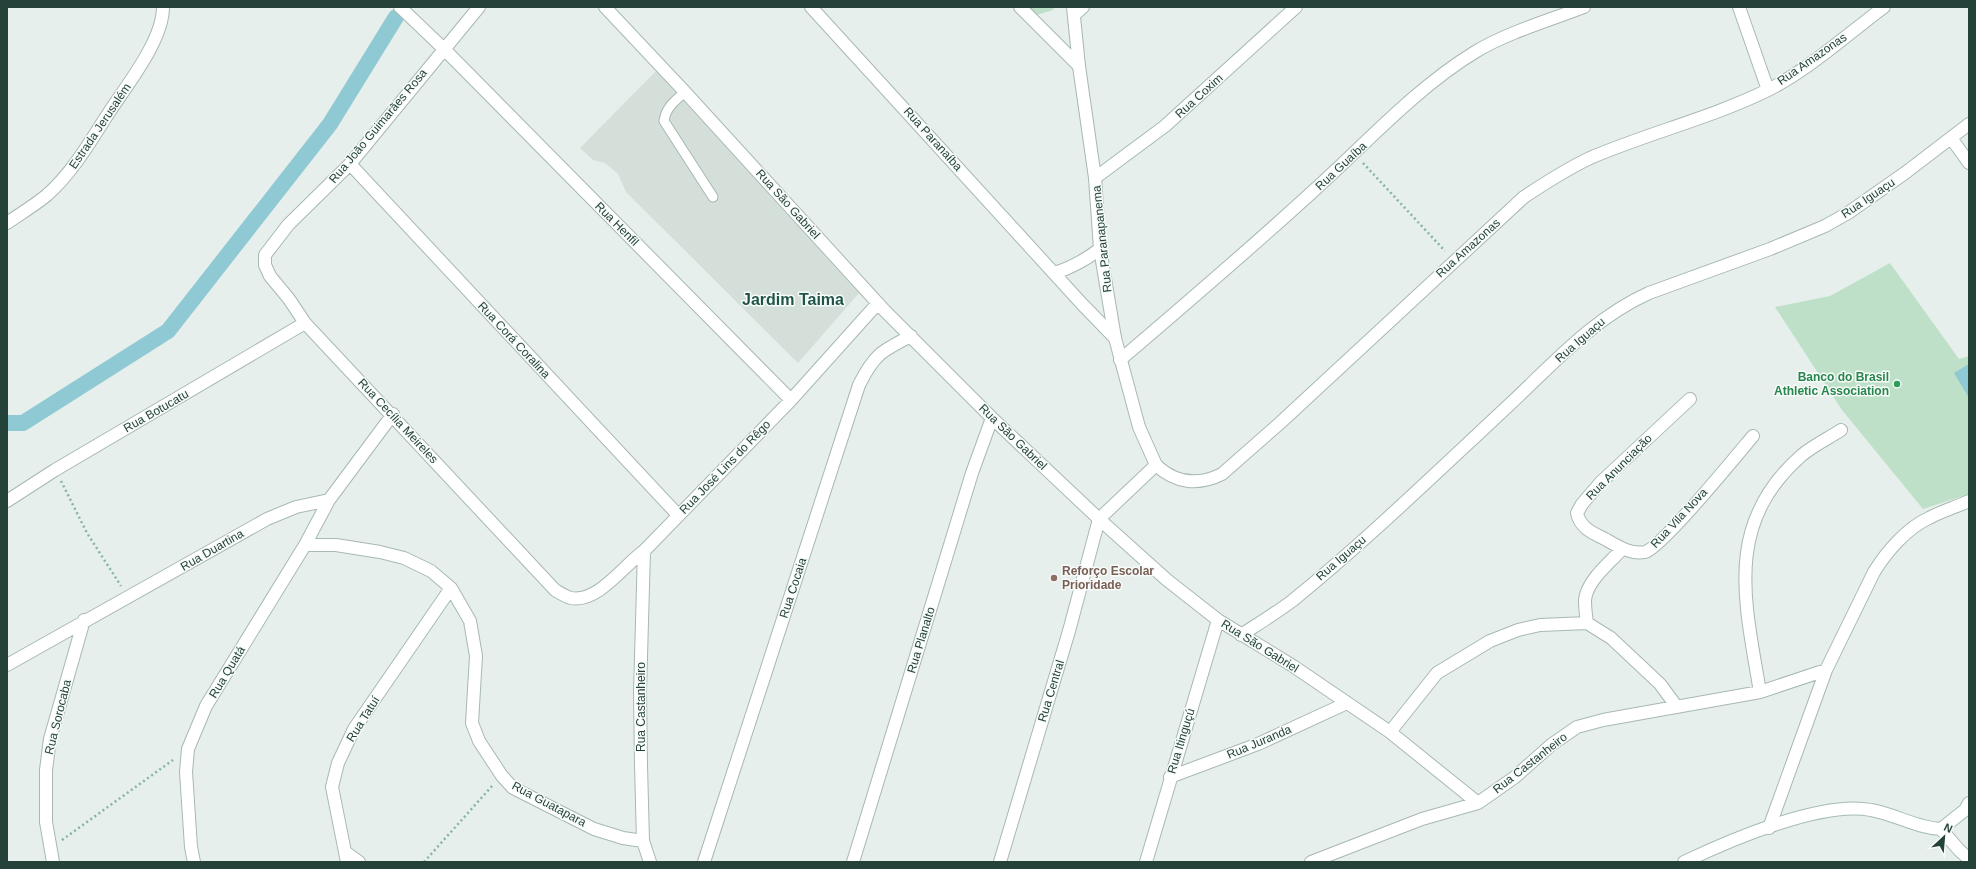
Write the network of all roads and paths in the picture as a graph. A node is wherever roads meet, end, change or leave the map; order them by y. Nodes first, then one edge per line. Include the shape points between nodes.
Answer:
1 (163, 7) edge
2 (400, 7) edge
3 (479, 7) edge
4 (605, 7) edge
5 (811, 7) edge
6 (1020, 7) edge
7 (1083, 7) edge
8 (1296, 7) edge
9 (1584, 7) edge
10 (1739, 7) edge
11 (1884, 7) edge
12 (1073, 11) edge
13 (444, 49) junction
14 (1079, 66) junction
15 (1768, 90) junction
16 (685, 92) junction
17 (1969, 124) edge
18 (1951, 138) junction
19 (1355, 153) junction
20 (1969, 163) edge
21 (350, 164) junction
22 (1095, 178) junction
23 (713, 197) dead end
24 (7, 223) edge
25 (275, 243) joint
26 (1100, 249) junction
27 (1454, 261) junction
28 (1054, 272) junction
29 (878, 303) junction
30 (305, 323) junction
31 (911, 336) junction
32 (1115, 338) junction
33 (1120, 360) junction
34 (1690, 399) dead end
35 (791, 400) junction
36 (393, 414) junction
37 (992, 418) junction
38 (1841, 430) dead end
39 (1753, 436) dead end
40 (1156, 465) junction
41 (55, 470) junction
42 (329, 500) junction
43 (7, 501) edge
44 (1969, 501) edge
45 (678, 515) junction
46 (1100, 519) junction
47 (305, 545) junction
48 (1622, 549) junction
49 (644, 551) junction
50 (451, 588) junction
51 (555, 590) joint
52 (129, 597) junction
53 (84, 620) junction
54 (1218, 620) junction
55 (1587, 623) junction
56 (1241, 635) junction
57 (7, 665) edge
58 (1826, 670) junction
59 (1760, 692) junction
60 (1347, 703) junction
61 (1677, 707) junction
62 (1390, 732) junction
63 (188, 749) junction
64 (502, 776) junction
65 (1170, 777) junction
66 (1478, 803) junction
67 (1969, 803) edge
68 (1769, 828) junction
69 (1941, 829) junction
70 (643, 840) junction
71 (50, 849) junction
72 (346, 857) edge
73 (1969, 859) edge
74 (52, 862) edge
75 (194, 862) edge
76 (359, 862) edge
77 (424, 862) edge
78 (650, 862) edge
79 (704, 862) edge
80 (853, 862) edge
81 (1000, 862) edge
82 (1146, 862) edge
83 (1311, 862) edge
84 (1684, 862) edge

1 - 24 street, Estrada Jerusalém via 158,31 144,60 65,176 47,195
2 - 13 street, Rua Henfil
3 - 13 street, Rua João Guimarães Rosa
4 - 16 street, Rua São Gabriel
5 - 28 street, Rua Paranaíba
6 - 14 street
7 - 12 street
8 - 22 street, Rua Coxim via 1165,126
9 - 19 street, Rua Guaíba via 1477,51 1428,86
10 - 15 street
11 - 15 street, Rua Amazonas via 1795,74
12 - 14 street, Rua Paranapanema
13 - 21 street, Rua João Guimarães Rosa
13 - 35 street, Rua Henfil
14 - 22 street, Rua Paranapanema
15 - 27 street, Rua Amazonas via 1603,153 1547,181 1524,197
16 - 23 lane via 670,105 664,121
16 - 29 street, Rua São Gabriel
17 - 18 street, Rua Iguaçu
18 - 20 street
18 - 56 street, Rua Iguaçu via 1848,213 1825,226 1632,300 1605,318 1572,345 1326,572 1290,602
19 - 27 path
19 - 33 street, Rua Guaíba via 1250,249
21 - 25 street, Rua João Guimarães Rosa via 288,225
21 - 45 street, Rua Corá Coralina
22 - 26 street, Rua Paranapanema
25 - 30 street, Rua Cecília Meireles via 265,255 265,264 270,276
26 - 28 street via 1075,266
26 - 32 street, Rua Paranapanema
27 - 40 street, Rua Amazonas via 1222,474 1211,480 1178,480
28 - 32 street, Rua Paranaíba
29 - 31 street, Rua São Gabriel
29 - 35 street, Rua José Lins do Rêgo
30 - 36 street, Rua Cecília Meireles
30 - 41 street, Rua Botucatu
31 - 37 street, Rua São Gabriel
31 - 79 street, Rua Cocaia via 879,353 859,385
32 - 33 street, Rua Paranapanema
33 - 40 street, Rua Paranapanema via 1139,427
34 - 48 street, Rua Anunciação via 1601,482 1577,513 1584,526
35 - 45 street, Rua José Lins do Rêgo
36 - 42 street
36 - 51 street, Rua Cecília Meireles
37 - 46 street, Rua São Gabriel
37 - 80 street, Rua Planalto via 972,473
38 - 59 street via 1804,453 1777,481 1757,513 1749,538 1744,568 1746,601
39 - 48 street, Rua Vila Nova via 1654,547 1647,552 1638,553
40 - 46 street
41 - 43 street, Rua Botucatu
41 - 52 path via 87,533
42 - 47 street, Rua Quatá
42 - 52 street, Rua Duartina via 296,507 267,519
44 - 58 street via 1928,518 1883,558
45 - 49 street, Rua José Lins do Rêgo
46 - 54 street, Rua São Gabriel via 1167,580
46 - 81 street, Rua Central
47 - 50 street, Rua Guatapara via 336,545 404,558 431,572
47 - 63 street, Rua Quatá via 206,706
48 - 55 street via 1598,575 1590,588 1585,600
49 - 51 street, Rua José Lins do Rêgo via 598,592 585,599 570,598
49 - 70 street, Rua Castanheiro via 640,692
50 - 64 street, Rua Guatapara via 470,621 476,656 472,723 479,741
50 - 72 street, Rua Tatuí via 354,729 338,763 332,787
52 - 53 street, Rua Duartina
53 - 57 street, Rua Duartina
53 - 71 street, Rua Sorocaba via 50,739 46,770 46,815
54 - 56 street, Rua São Gabriel
54 - 65 street, Rua Itinguçú
55 - 61 street via 1611,638 1660,684
55 - 62 street via 1540,625 1518,630 1484,644 1437,673
56 - 60 street, Rua São Gabriel
58 - 59 street, Rua Castanheiro
58 - 68 street
59 - 61 street, Rua Castanheiro
60 - 62 street, Rua São Gabriel
60 - 65 street, Rua Juranda via 1258,744
61 - 66 street, Rua Castanheiro via 1577,727
62 - 66 street, Rua São Gabriel
63 - 71 path
63 - 75 street, Rua Quatá via 186,772
64 - 70 street, Rua Guatapara via 513,788 594,829 623,838
64 - 77 path
65 - 82 street, Rua Itinguçú
66 - 83 street, Rua Castanheiro via 1422,819
67 - 69 street via 1965,810
68 - 69 street via 1803,816 1840,809 1870,809 1927,828
68 - 84 street
69 - 73 street
70 - 78 street, Rua Castanheiro
71 - 74 street, Rua Sorocaba
72 - 76 street, Rua Tatuí

